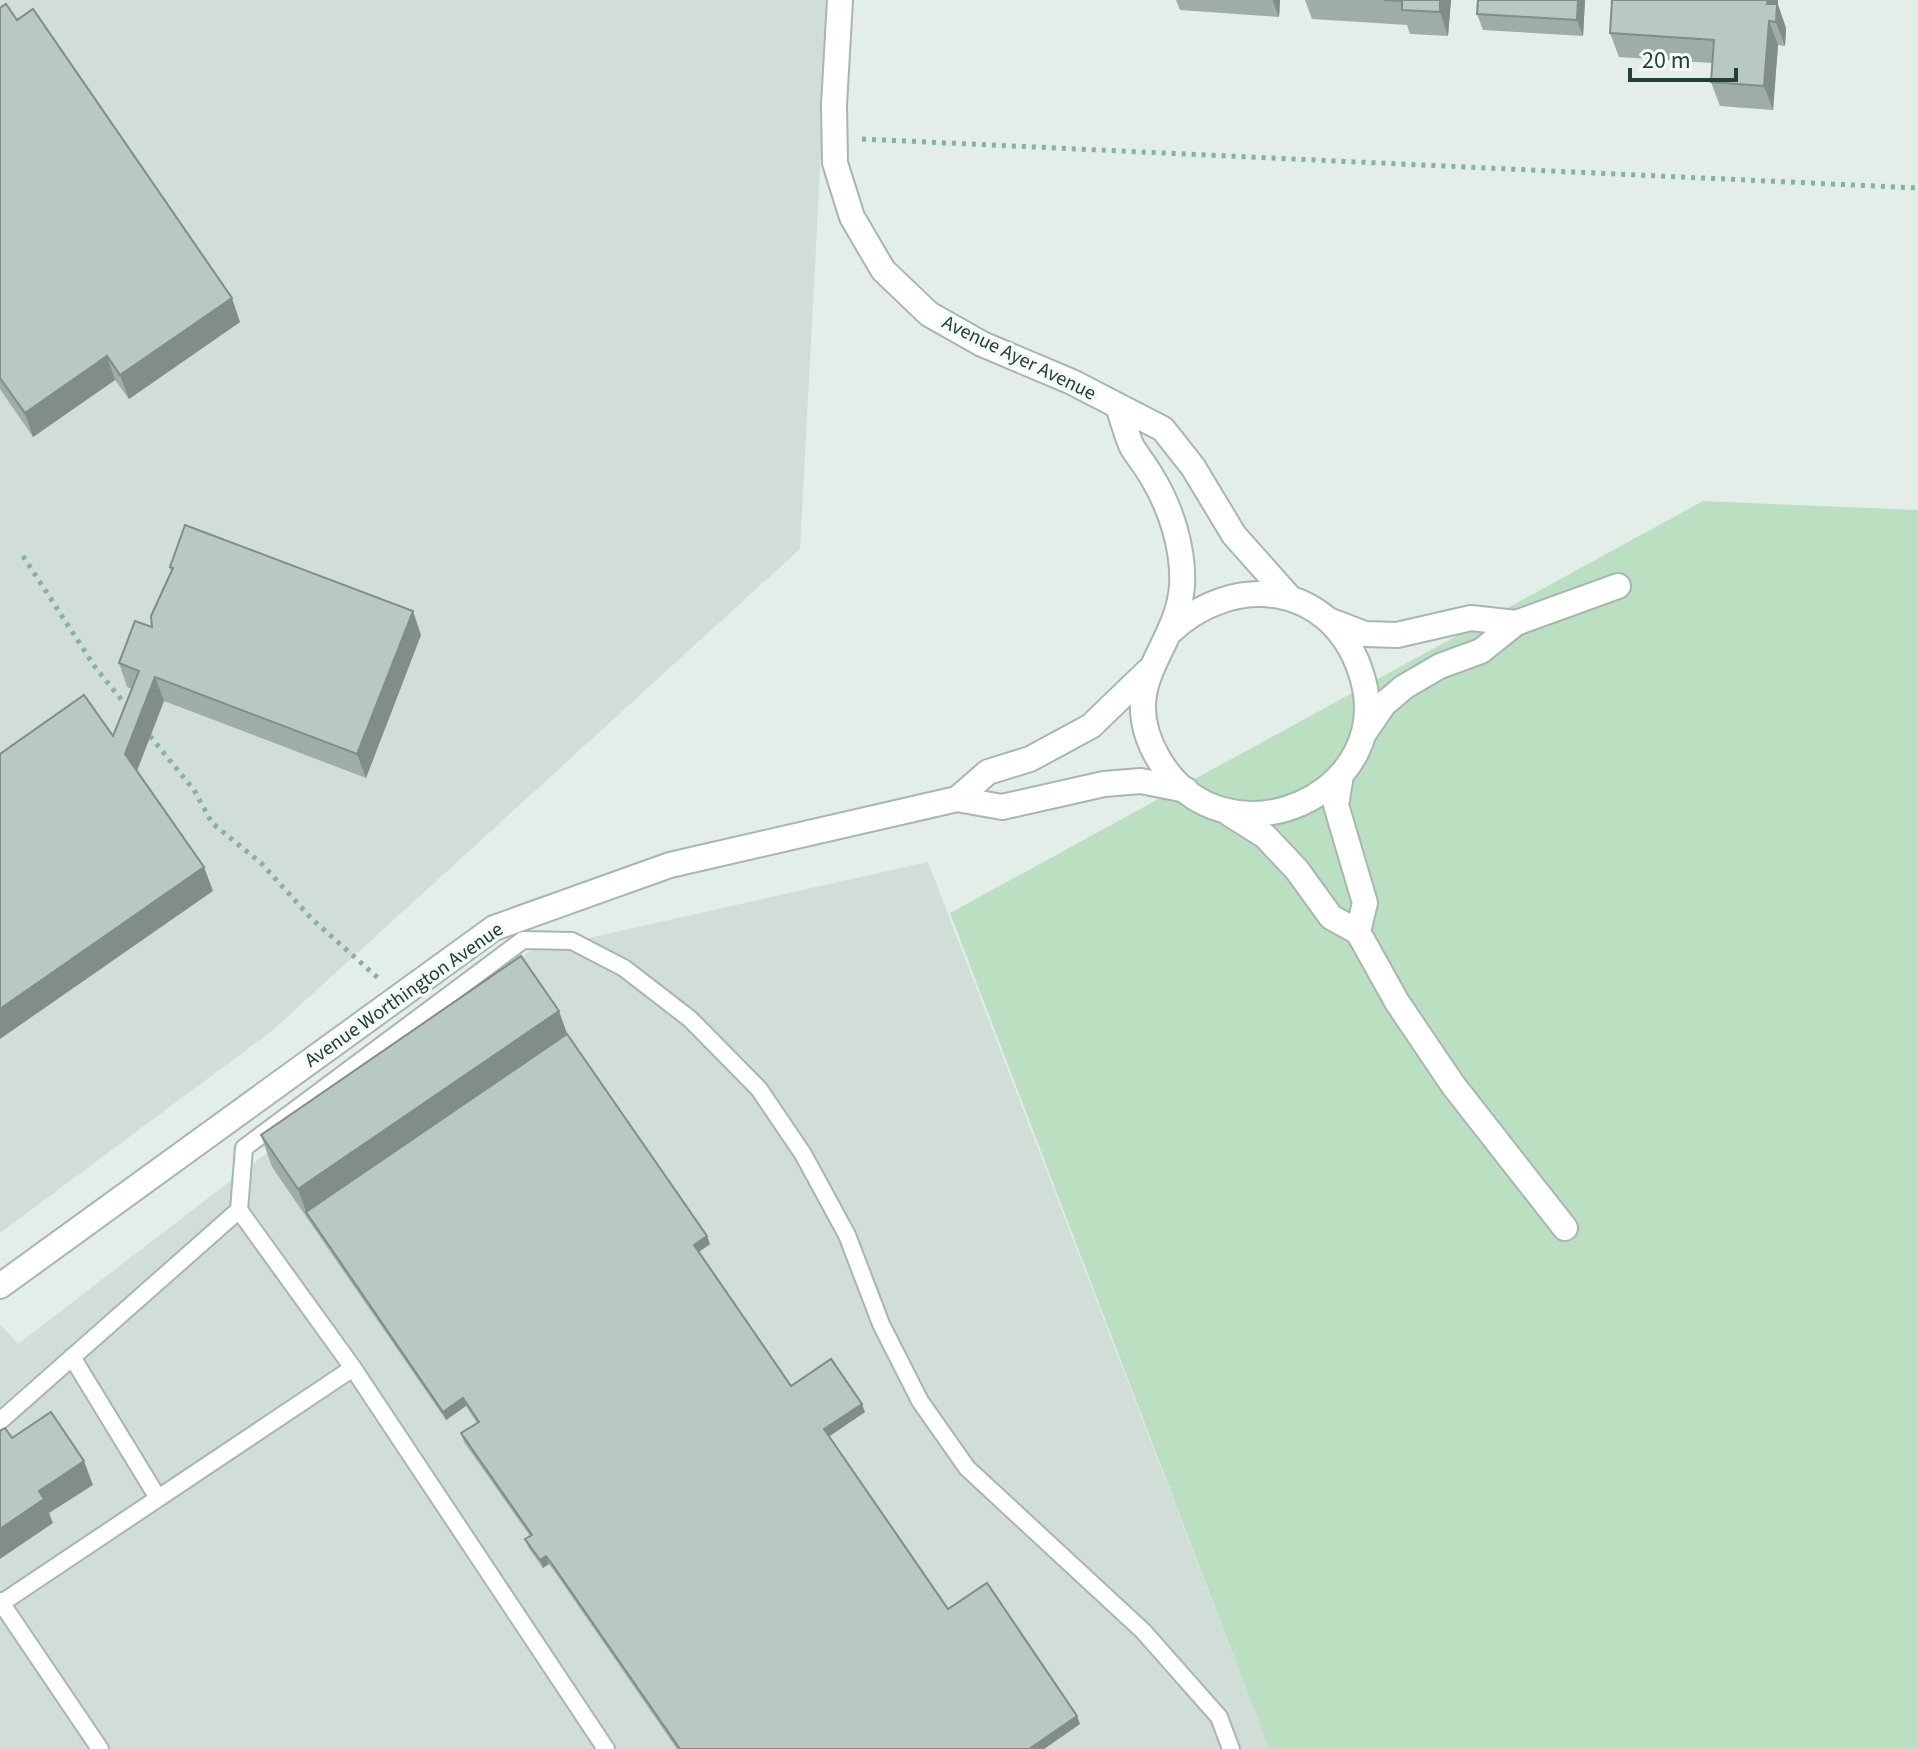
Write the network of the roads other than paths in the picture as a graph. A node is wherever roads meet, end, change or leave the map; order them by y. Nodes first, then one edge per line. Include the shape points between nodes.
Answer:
1 (840, 0) edge
2 (1118, 407) junction
3 (1618, 586) dead end
4 (1290, 598) junction
5 (1328, 620) junction
6 (1516, 623) junction
7 (1170, 632) junction
8 (1148, 671) junction
9 (1361, 737) junction
10 (1341, 775) junction
11 (1186, 790) junction
12 (957, 799) junction
13 (1224, 810) junction
14 (1358, 932) junction
15 (239, 1210) junction
16 (1565, 1228) dead end
17 (0, 1286) edge
18 (72, 1357) junction
19 (353, 1368) junction
20 (0, 1421) edge
21 (158, 1498) junction
22 (0, 1603) edge
23 (100, 1749) edge
24 (606, 1749) edge
25 (1231, 1749) edge

1 - 2 street, Avenue Ayer Avenue via 835,163 852,217 883,270 929,314
2 - 4 street, Avenue Ayer Avenue via 1163,429 1234,535
2 - 7 street, Avenue Ayer Avenue via 1132,446 1176,527 1182,587
3 - 6 street
4 - 5 street
4 - 7 street via 1246,593 1225,597 1204,605
5 - 6 street via 1365,634 1397,635 1471,618
5 - 9 street via 1362,674 1366,695
6 - 9 street via 1481,651 1404,687 1384,704
7 - 8 street
8 - 11 street via 1144,715 1149,736 1157,757
8 - 12 street, Avenue Worthington Avenue via 1091,726 1030,759 988,772
9 - 10 street
10 - 13 street via 1308,802 1288,810
10 - 14 street via 1336,805 1365,903
11 - 12 street, Avenue Worthington Avenue via 1141,781 1002,807
11 - 13 street
12 - 17 street, Avenue Worthington Avenue via 656,870 494,928
13 - 14 street via 1265,836 1331,917
14 - 16 street via 1453,1085
15 - 18 lane
15 - 19 lane
15 - 25 lane via 244,1148 523,940 572,941 624,968 690,1019 759,1089 803,1154 847,1235 881,1324 920,1401 967,1468 1143,1631 1219,1717
18 - 20 lane
18 - 21 lane
19 - 21 lane
19 - 24 lane
21 - 22 lane
22 - 23 lane

